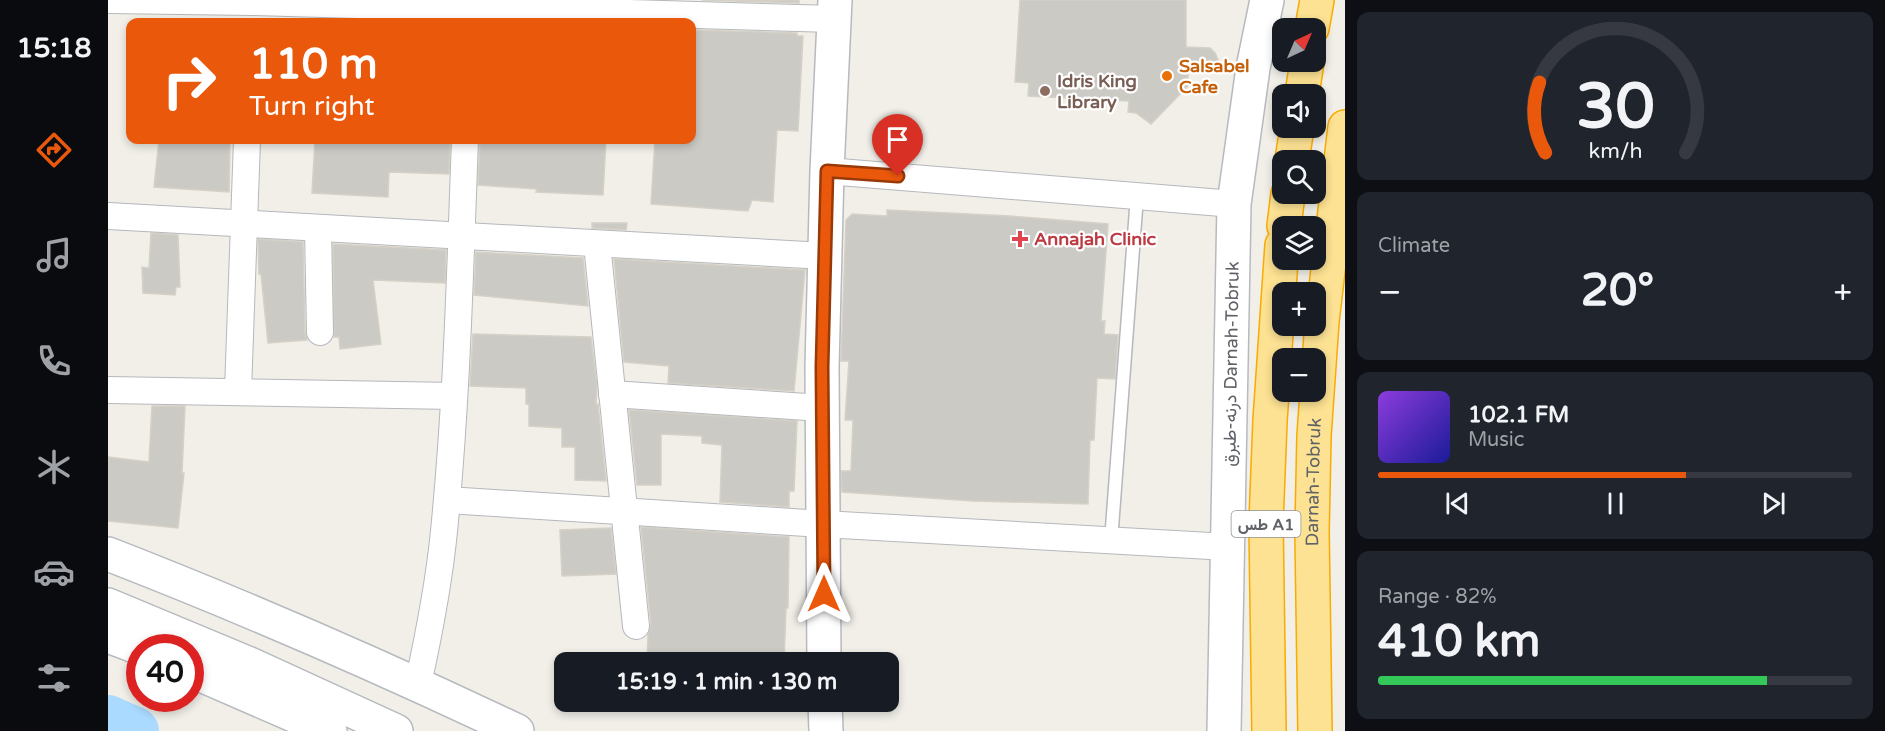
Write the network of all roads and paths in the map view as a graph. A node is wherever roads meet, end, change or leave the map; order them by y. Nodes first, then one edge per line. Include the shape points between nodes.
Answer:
1 (108, 0) edge
2 (1267, 0) edge
3 (1317, 0) edge
4 (835, 9) edge
5 (470, 10) edge
6 (252, 12) edge
7 (1314, 18) edge
8 (1345, 127) edge
9 (247, 144) edge
10 (465, 144) edge
11 (827, 171) junction
12 (1137, 196) junction
13 (1234, 204) junction
14 (108, 216) edge
15 (244, 225) junction
16 (318, 229) junction
17 (461, 237) junction
18 (597, 244) junction
19 (825, 256) junction
20 (1280, 270) edge
21 (320, 332) dead end
22 (108, 390) edge
23 (238, 391) junction
24 (612, 394) junction
25 (454, 396) junction
26 (822, 408) junction
27 (447, 500) junction
28 (624, 511) junction
29 (823, 525) junction
30 (1111, 541) junction
31 (1228, 547) junction
32 (108, 554) edge
33 (108, 604) edge
34 (636, 626) dead end
35 (108, 636) edge
36 (126, 643) edge
37 (824, 652) edge
38 (204, 676) edge
39 (418, 684) junction
40 (330, 731) edge
41 (396, 731) edge
42 (516, 731) edge
43 (1224, 731) edge
44 (1269, 731) edge
45 (1315, 731) edge

1 - 6 street
2 - 13 street, درنه-طبرق Darnah-Tobruk / طس A1
3 - 7 highway
4 - 5 street
4 - 11 street
5 - 6 street
8 - 45 highway, Darnah-Tobruk / طس A1 via 1322,321 1314,436
9 - 15 street
10 - 17 street
11 - 12 street
11 - 19 street
12 - 13 street
12 - 30 lane
13 - 31 street, درنه-طبرق Darnah-Tobruk / طس A1
14 - 15 street
15 - 16 street
15 - 23 street
16 - 17 street
16 - 21 street
17 - 18 street
17 - 25 street
18 - 19 street
18 - 24 street
19 - 26 street
20 - 44 highway, طس A1 via 1266,524
22 - 23 street
23 - 25 street
24 - 26 street
24 - 28 street
25 - 27 street
26 - 29 street
27 - 28 street
27 - 39 street via 434,610
28 - 29 street
28 - 34 street
29 - 30 street
29 - 37 street
30 - 31 street
31 - 43 street, درنه-طبرق Darnah-Tobruk / طس A1
32 - 39 street
33 - 41 street
35 - 36 street
38 - 40 street
39 - 42 street

